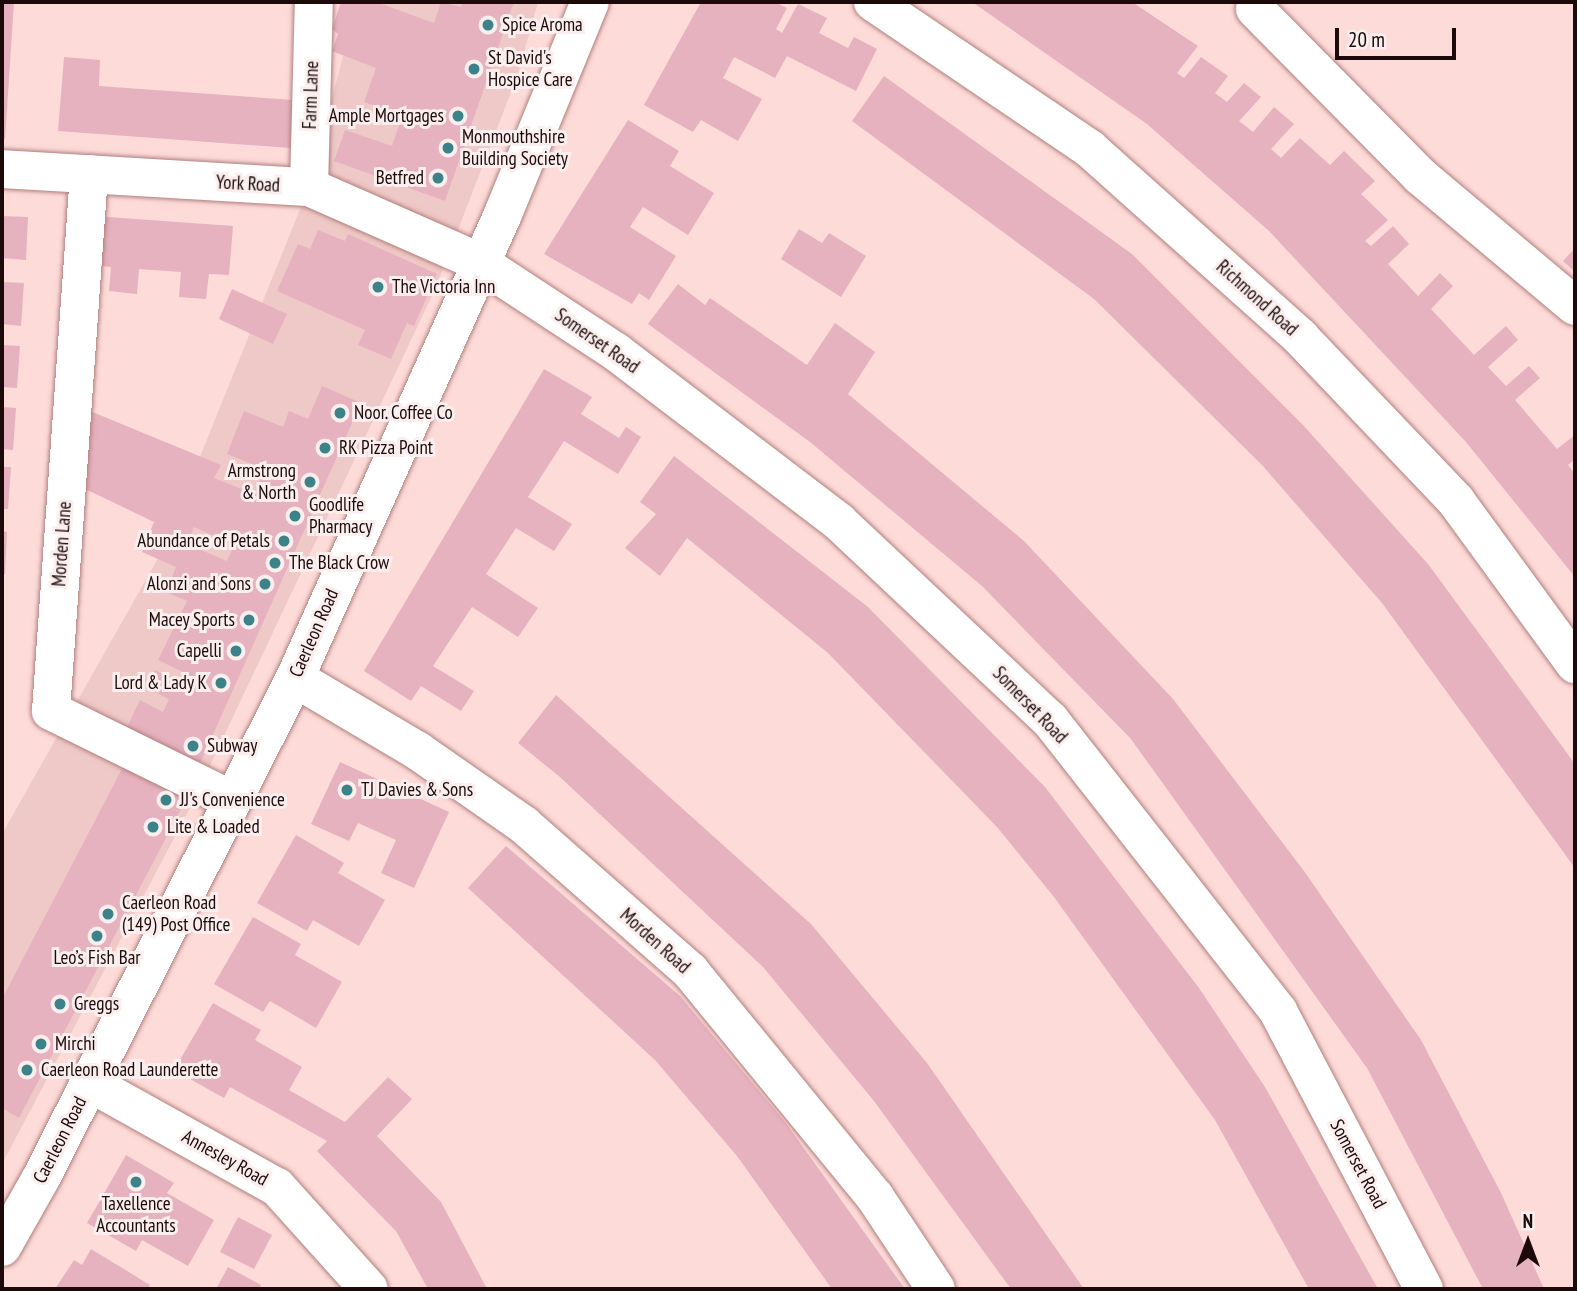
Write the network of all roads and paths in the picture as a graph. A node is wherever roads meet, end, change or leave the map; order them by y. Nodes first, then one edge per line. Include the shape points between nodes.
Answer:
1 (314, 2) edge
2 (590, 2) edge
3 (873, 2) edge
4 (1255, 9) dead end
5 (2, 169) edge
6 (89, 174) junction
7 (309, 187) junction
8 (479, 262) junction
9 (1575, 306) edge
10 (1575, 664) edge
11 (295, 678) junction
12 (232, 800) junction
13 (88, 1082) junction
14 (2, 1247) edge
15 (369, 1289) edge
16 (936, 1289) edge
17 (1424, 1289) edge

1 - 7 street, Farm Lane
2 - 8 street, Caerleon Road
3 - 10 street, Richmond Road via 1090,149 1300,337 1456,501
4 - 9 street via 1420,176
5 - 6 street, York Road
6 - 7 street, York Road
6 - 12 street, Morden Lane via 51,711
7 - 8 street, York Road
8 - 11 street, Caerleon Road
8 - 17 street, Somerset Road via 616,352 839,522 1050,720 1278,1011
11 - 12 street, Caerleon Road
11 - 16 street, Morden Road via 418,751 524,825 690,971 875,1197
12 - 13 street, Caerleon Road
13 - 14 street, Caerleon Road
13 - 15 street, Annesley Road via 277,1187

